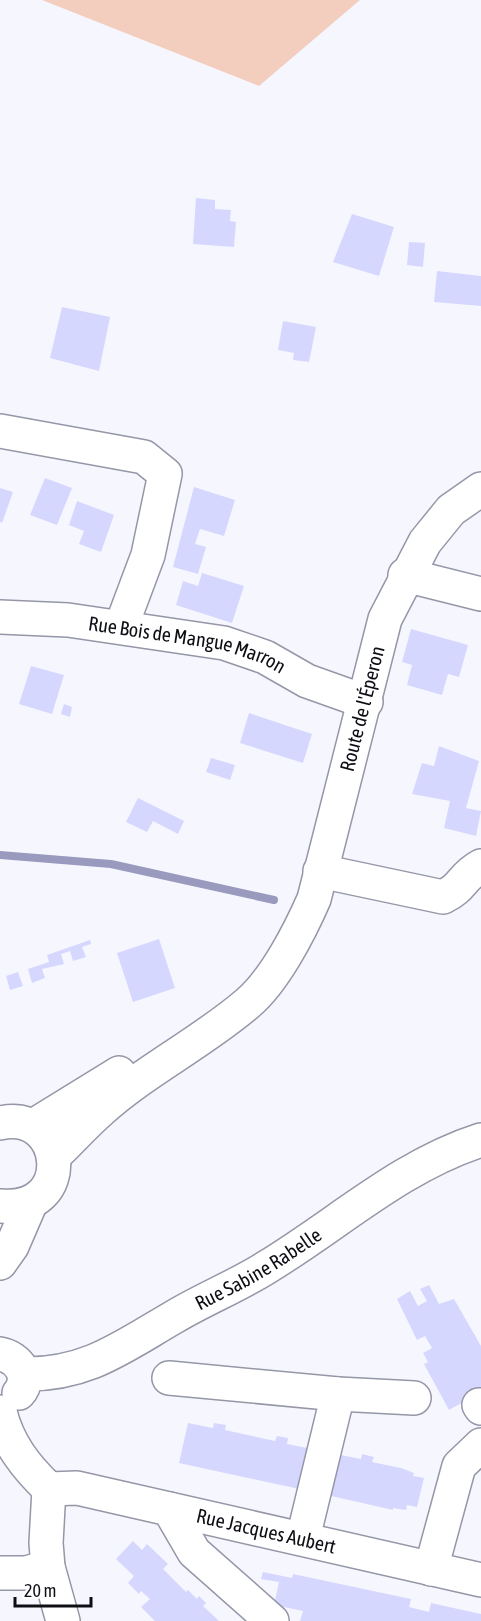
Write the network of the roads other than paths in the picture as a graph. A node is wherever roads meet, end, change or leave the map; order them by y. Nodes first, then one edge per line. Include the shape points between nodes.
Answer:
1 (0, 431) edge
2 (481, 489) edge
3 (405, 575) junction
4 (481, 594) edge
5 (0, 617) edge
6 (121, 627) junction
7 (366, 702) junction
8 (481, 866) edge
9 (320, 871) junction
10 (285, 951) junction
11 (0, 1123) edge
12 (33, 1126) junction
13 (481, 1140) edge
14 (54, 1156) junction
15 (16, 1204) edge
16 (0, 1263) edge
17 (12, 1364) edge
18 (169, 1378) dead end
19 (338, 1394) junction
20 (414, 1398) dead end
21 (0, 1404) edge
22 (0, 1412) edge
23 (481, 1445) edge
24 (49, 1489) junction
25 (169, 1509) junction
26 (303, 1538) junction
27 (48, 1567) junction
28 (431, 1569) junction
29 (0, 1573) edge
30 (481, 1580) edge
31 (63, 1621) edge
32 (272, 1621) edge

1 - 6 street via 144,457 165,474 148,555
2 - 3 street, Route de l'Éperon via 451,510
3 - 4 street
3 - 7 street, Route de l'Éperon via 385,619
5 - 6 street, Rue Bois de Mangue Marron
6 - 7 street, Rue Bois de Mangue Marron via 224,643 265,657 307,681
7 - 9 street, Route de l'Éperon
8 - 9 street via 466,874 458,890 443,897
9 - 10 street, Route de l'Éperon via 314,899 298,934
10 - 12 street, Route de l'Éperon via 99,1087
10 - 14 street, Route de l'Éperon via 273,975 249,1002 101,1110
11 - 12 street via 15,1121
12 - 14 street via 49,1142
13 - 17 street, Rue Sabine Rabelle via 416,1166 266,1268 93,1364 53,1374
14 - 15 street via 52,1180 46,1190
15 - 16 street via 12,1246
17 - 21 street via 22,1389 13,1401
18 - 19 street
19 - 20 street
19 - 26 street
22 - 24 street via 5,1434 26,1467
23 - 28 street via 459,1466
24 - 25 street, Rue Jacques Aubert via 77,1488
24 - 27 street
25 - 26 street, Rue Jacques Aubert
25 - 32 street via 194,1552
26 - 28 street, Rue Jacques Aubert
27 - 29 street via 26,1573
27 - 31 street
28 - 30 street, Rue Jacques Aubert

